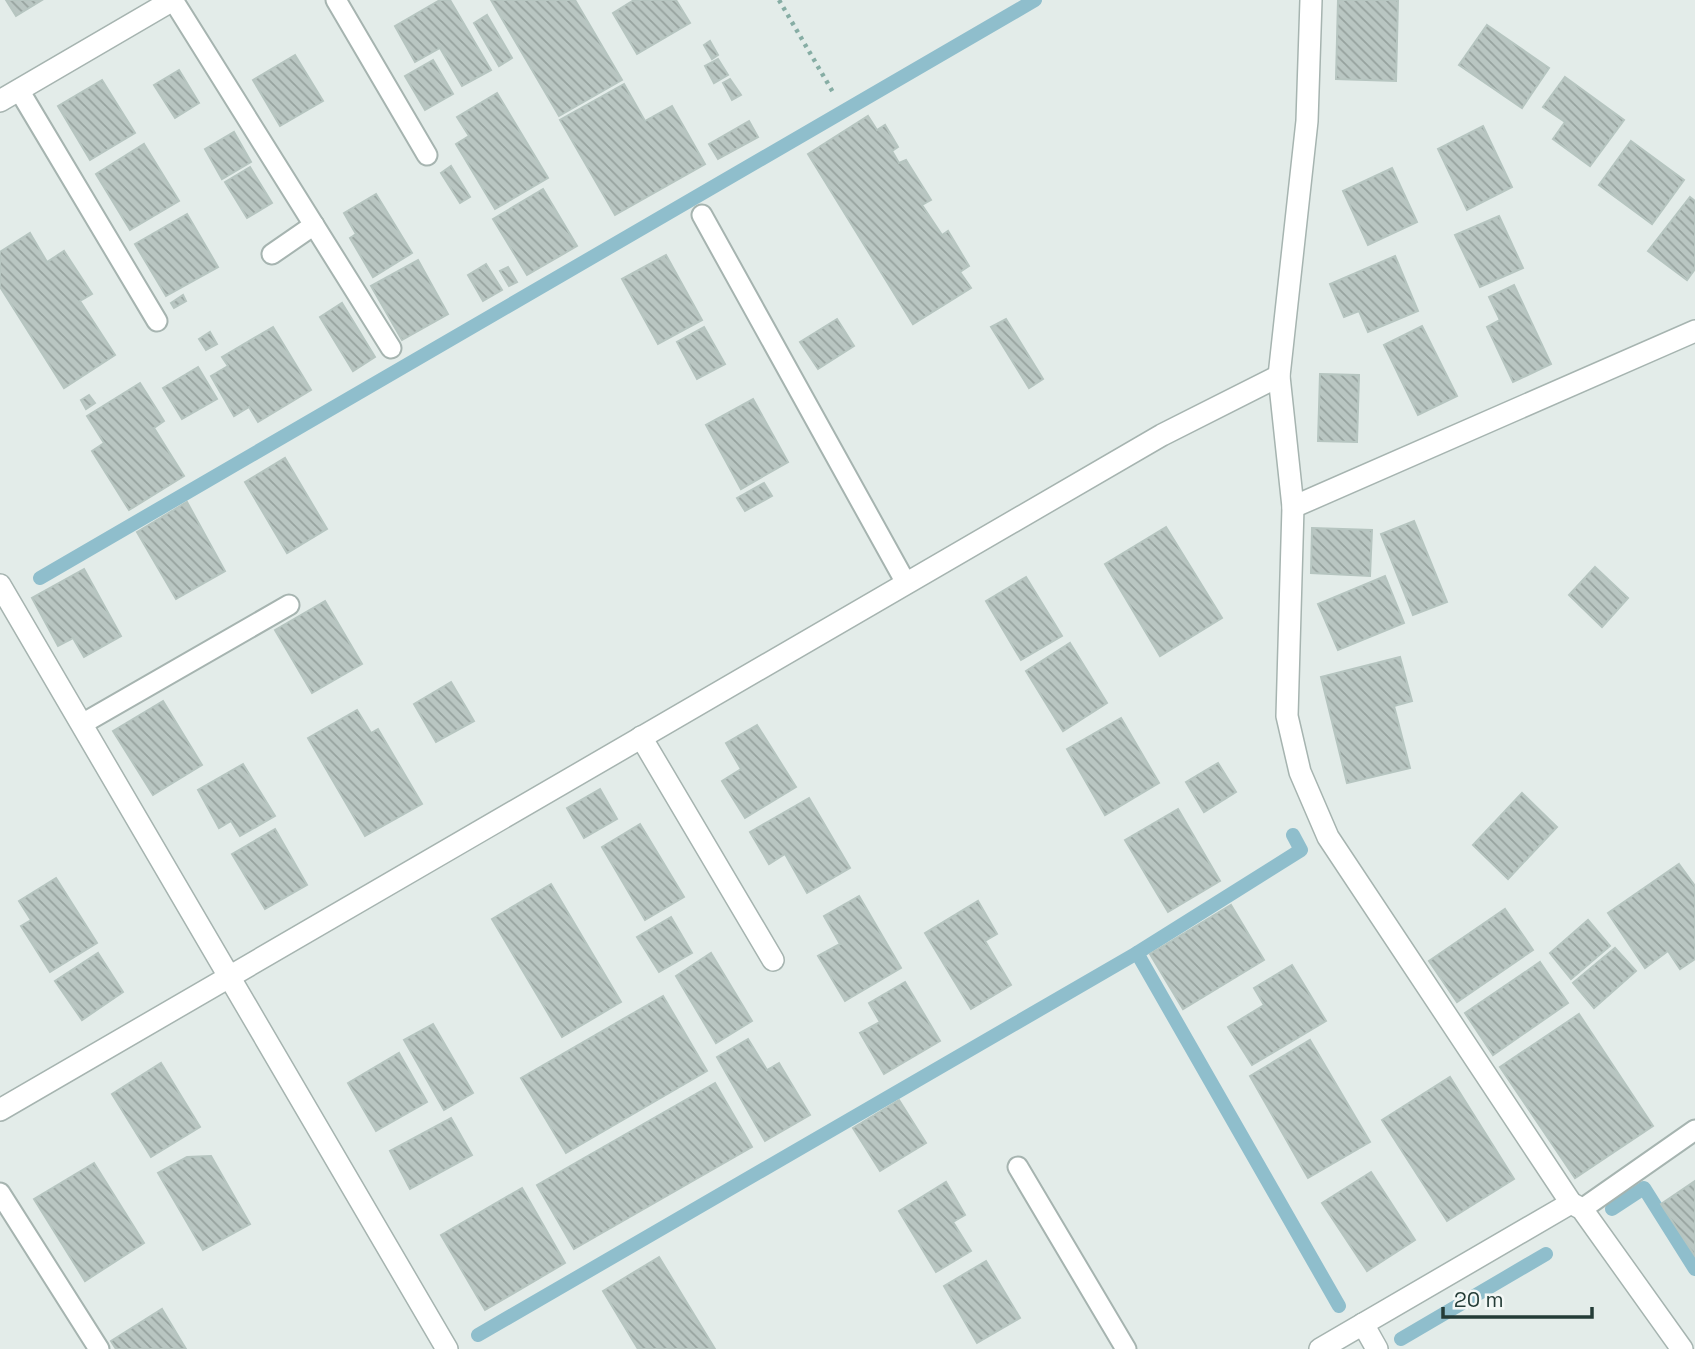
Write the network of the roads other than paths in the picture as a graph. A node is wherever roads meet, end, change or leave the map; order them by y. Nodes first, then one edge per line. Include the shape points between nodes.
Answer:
1 (173, 0) edge
2 (336, 0) edge
3 (1311, 0) edge
4 (19, 90) junction
5 (0, 101) edge
6 (427, 155) dead end
7 (702, 215) dead end
8 (314, 225) junction
9 (272, 254) dead end
10 (157, 321) dead end
11 (1695, 331) edge
12 (391, 348) dead end
13 (1279, 376) junction
14 (1293, 508) junction
15 (906, 583) junction
16 (0, 585) edge
17 (289, 605) dead end
18 (82, 724) junction
19 (641, 737) junction
20 (773, 960) dead end
21 (229, 976) junction
22 (0, 1110) edge
23 (1695, 1130) edge
24 (1018, 1167) dead end
25 (0, 1193) edge
26 (1576, 1206) junction
27 (1363, 1324) junction
28 (99, 1349) edge
29 (447, 1349) edge
30 (1126, 1349) edge
31 (1320, 1349) edge
32 (1377, 1349) edge
33 (1682, 1349) edge

1 - 4 street
1 - 8 lane
2 - 6 lane
3 - 13 street via 1307,121
4 - 5 street
4 - 10 lane
7 - 15 lane
8 - 9 lane
8 - 12 lane
11 - 14 street
13 - 14 street
13 - 15 street via 1162,435
14 - 26 street via 1287,716 1300,772 1328,837
15 - 19 street
16 - 18 street
17 - 18 lane
18 - 21 street
19 - 20 street
19 - 21 street
21 - 22 street
21 - 29 street
23 - 26 lane
24 - 30 lane
25 - 28 lane
26 - 27 street
26 - 33 street
27 - 31 street
27 - 32 street

